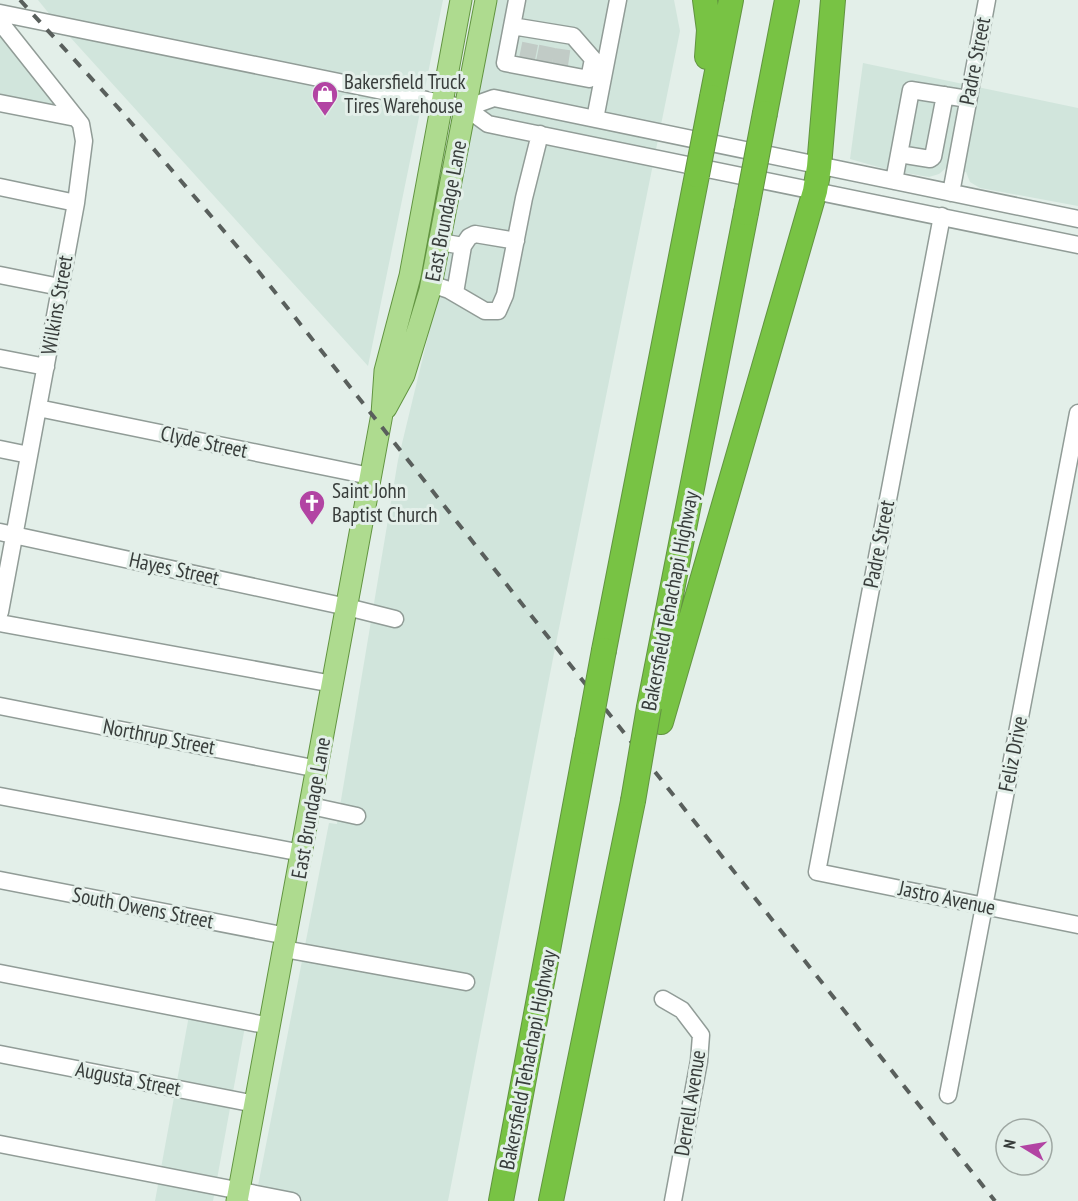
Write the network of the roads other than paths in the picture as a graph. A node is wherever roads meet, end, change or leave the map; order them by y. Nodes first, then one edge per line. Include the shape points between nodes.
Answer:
1 (461, 0) edge
2 (486, 0) edge
3 (517, 0) edge
4 (618, 0) edge
5 (705, 0) edge
6 (731, 0) edge
7 (787, 0) edge
8 (832, 0) edge
9 (987, 0) edge
10 (0, 13) edge
11 (0, 22) edge
12 (512, 26) junction
13 (598, 69) junction
14 (945, 95) junction
15 (708, 97) junction
16 (968, 99) junction
17 (0, 103) edge
18 (442, 103) junction
19 (466, 108) junction
20 (76, 118) junction
21 (595, 119) junction
22 (540, 134) junction
23 (935, 145) junction
24 (959, 149) junction
25 (899, 154) junction
26 (819, 167) junction
27 (894, 181) junction
28 (0, 187) edge
29 (815, 191) junction
30 (951, 192) junction
31 (76, 203) junction
32 (942, 216) junction
33 (1078, 219) edge
34 (516, 241) junction
35 (440, 242) junction
36 (1078, 244) edge
37 (463, 246) junction
38 (0, 275) edge
39 (431, 284) junction
40 (60, 287) junction
41 (454, 293) junction
42 (0, 358) edge
43 (46, 367) junction
44 (38, 408) junction
45 (1078, 413) edge
46 (382, 414) junction
47 (0, 449) edge
48 (29, 455) junction
49 (370, 476) junction
50 (7, 534) edge
51 (347, 607) junction
52 (0, 612) edge
53 (395, 619) dead end
54 (0, 623) edge
55 (333, 684) junction
56 (0, 706) edge
57 (655, 714) junction
58 (318, 769) junction
59 (0, 796) edge
60 (311, 806) junction
61 (357, 816) dead end
62 (302, 853) junction
63 (817, 872) joint
64 (0, 880) edge
65 (984, 906) junction
66 (1078, 925) edge
67 (286, 943) junction
68 (0, 973) edge
69 (466, 982) dead end
70 (663, 999) dead end
71 (270, 1026) junction
72 (0, 1054) edge
73 (948, 1095) dead end
74 (255, 1104) junction
75 (0, 1144) edge
76 (238, 1196) edge
77 (292, 1201) edge
78 (501, 1201) edge
79 (551, 1201) edge
80 (673, 1201) edge

1 - 18 main road, East Brundage Lane
2 - 19 main road, East Brundage Lane
3 - 12 street
4 - 13 street
5 - 15 highway via 709,30
6 - 15 highway
7 - 57 highway, Bakersfield Tehachapi Highway, bridge
8 - 26 highway
9 - 16 street, Padre Street
10 - 18 street
11 - 20 street, Wilkins Street
12 - 13 street via 556,38 573,36
12 - 13 street via 505,63 543,66 589,79
13 - 21 street
14 - 16 street
14 - 23 street
14 - 25 street via 911,90
15 - 78 highway, Bakersfield Tehachapi Highway, bridge via 692,205
16 - 24 street, Padre Street
17 - 20 street
18 - 19 street
18 - 46 main road, East Brundage Lane via 410,276 385,371
19 - 21 street via 494,98
19 - 22 street via 488,124
19 - 35 main road, East Brundage Lane
20 - 31 street, Wilkins Street via 84,141
21 - 26 street
22 - 29 street
22 - 34 street
23 - 24 street
23 - 25 street via 930,159
24 - 30 street, Padre Street
25 - 27 street
26 - 27 street
26 - 29 highway
27 - 30 street
28 - 31 street
29 - 32 street
29 - 57 highway
30 - 33 street
31 - 40 street, Wilkins Street
32 - 36 street
32 - 63 street, Padre Street
34 - 37 street via 474,234
34 - 41 street via 506,295 498,311 484,311
35 - 37 street
35 - 39 main road, East Brundage Lane
37 - 41 street
38 - 40 street
39 - 41 street
39 - 46 main road, East Brundage Lane via 404,375
40 - 43 street, Wilkins Street
42 - 43 street
43 - 44 street, Wilkins Street
44 - 48 street, Wilkins Street
44 - 49 street, Clyde Street
45 - 65 street, Feliz Drive
46 - 49 main road, East Brundage Lane
47 - 48 street
48 - 50 street, Wilkins Street
49 - 51 main road, East Brundage Lane
50 - 51 street, Hayes Street
50 - 52 street, Wilkins Street
51 - 53 street, Hayes Street
51 - 55 main road, East Brundage Lane
54 - 55 street
55 - 58 main road, East Brundage Lane
56 - 58 street, Northrup Street
57 - 79 highway, bridge via 633,801
58 - 60 main road, East Brundage Lane
59 - 62 street
60 - 61 street
60 - 62 main road, East Brundage Lane
62 - 67 main road, East Brundage Lane
63 - 65 street, Jastro Avenue
64 - 67 street, South Owens Street
65 - 66 street, Jastro Avenue
65 - 73 street, Feliz Drive
67 - 69 street, South Owens Street
67 - 71 main road, East Brundage Lane
68 - 71 street
70 - 80 street, Derrell Avenue via 682,1010 700,1035
71 - 74 main road, East Brundage Lane
72 - 74 street, Augusta Street
74 - 76 main road, East Brundage Lane
75 - 76 street
76 - 77 street

